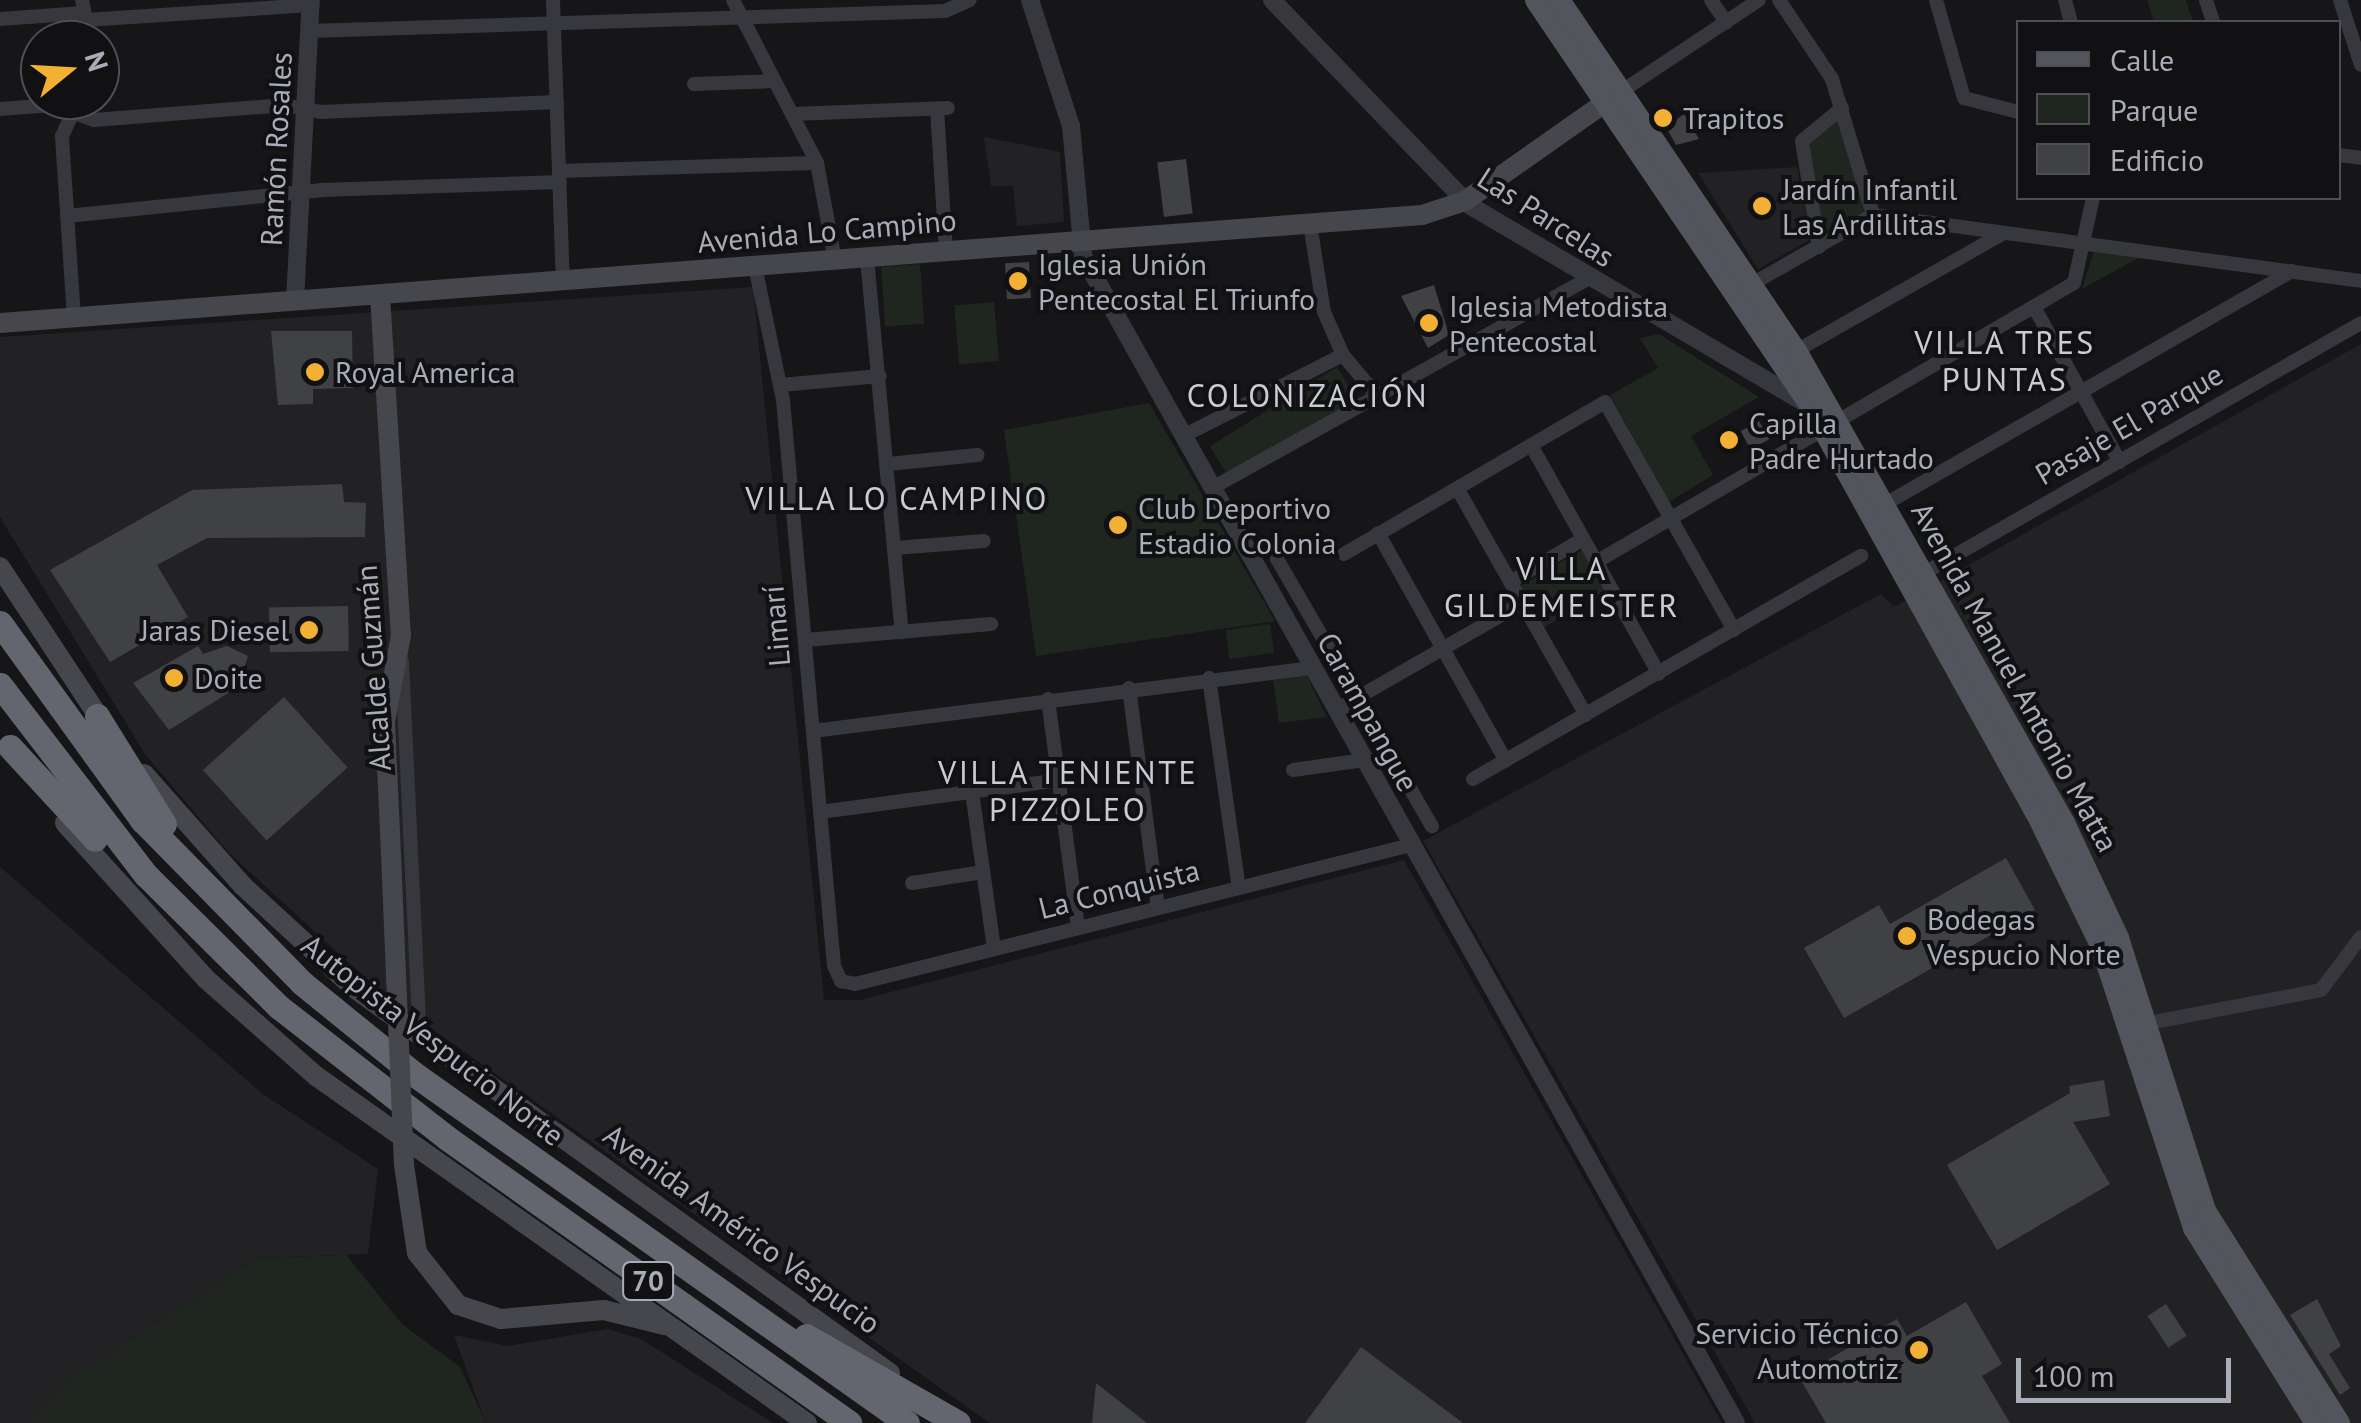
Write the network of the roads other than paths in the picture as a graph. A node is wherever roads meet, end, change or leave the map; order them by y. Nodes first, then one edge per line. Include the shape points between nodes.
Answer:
1 (553, 0) edge
2 (733, 0) edge
3 (970, 0) edge
4 (1030, 0) edge
5 (1272, 0) edge
6 (1536, 0) edge
7 (1558, 0) edge
8 (1711, 0) edge
9 (1759, 0) edge
10 (1779, 0) edge
11 (1936, 0) edge
12 (2340, 0) edge
13 (311, 2) edge
14 (84, 11) edge
15 (740, 16) junction
16 (0, 19) edge
17 (1726, 22) junction
18 (554, 23) junction
19 (309, 31) junction
20 (2361, 65) edge
21 (775, 82) junction
22 (694, 84) dead end
23 (1614, 97) junction
24 (557, 102) junction
25 (1842, 108) junction
26 (305, 109) junction
27 (2016, 111) edge
28 (793, 114) junction
29 (120, 119) edge
30 (69, 120) edge
31 (817, 163) junction
32 (559, 177) junction
33 (301, 194) junction
34 (2094, 200) edge
35 (1465, 201) junction
36 (1873, 215) junction
37 (67, 216) junction
38 (1310, 224) junction
39 (2004, 232) junction
40 (1078, 241) junction
41 (2088, 243) junction
42 (1819, 246) junction
43 (946, 252) junction
44 (867, 258) junction
45 (835, 260) junction
46 (755, 266) junction
47 (2292, 271) junction
48 (1588, 279) junction
49 (2361, 281) edge
50 (563, 282) junction
51 (1752, 284) junction
52 (380, 295) junction
53 (296, 301) junction
54 (2034, 307) junction
55 (74, 318) junction
56 (0, 323) edge
57 (2361, 323) edge
58 (1796, 351) junction
59 (1344, 355) junction
60 (880, 376) junction
61 (781, 385) junction
62 (2081, 392) junction
63 (1376, 396) junction
64 (1810, 405) junction
65 (1830, 424) junction
66 (1183, 436) junction
67 (1530, 446) junction
68 (978, 455) dead end
69 (2120, 462) junction
70 (888, 464) junction
71 (1212, 488) junction
72 (1456, 488) junction
73 (1885, 504) junction
74 (1670, 519) junction
75 (1378, 533) junction
76 (1583, 540) junction
77 (984, 541) dead end
78 (895, 548) junction
79 (1344, 554) dead end
80 (1861, 556) dead end
81 (1278, 559) dead end
82 (1596, 562) junction
83 (0, 568) edge
84 (1924, 573) junction
85 (1510, 582) junction
86 (1522, 602) junction
87 (0, 623) edge
88 (991, 624) dead end
89 (1734, 630) junction
90 (902, 632) junction
91 (401, 635) junction
92 (806, 640) junction
93 (1443, 648) junction
94 (1312, 668) junction
95 (1658, 674) junction
96 (1209, 678) junction
97 (0, 685) edge
98 (1129, 688) junction
99 (1358, 698) junction
100 (1048, 699) junction
101 (1336, 710) junction
102 (1586, 715) junction
103 (96, 716) junction
104 (814, 731) junction
105 (5, 740) edge
106 (1364, 760) junction
107 (1506, 761) junction
108 (1293, 770) dead end
109 (1059, 780) junction
110 (1473, 780) dead end
111 (972, 792) junction
112 (820, 812) junction
113 (1432, 826) dead end
114 (1411, 844) junction
115 (983, 872) junction
116 (912, 883) dead end
117 (1239, 888) junction
118 (1158, 908) junction
119 (239, 924) junction
120 (1078, 928) junction
121 (2361, 937) edge
122 (994, 949) junction
123 (222, 955) junction
124 (841, 981) joint
125 (2137, 1025) junction
126 (420, 1037) junction
127 (728, 1298) junction
128 (681, 1330) junction
129 (807, 1423) edge
130 (849, 1423) edge
131 (907, 1423) edge
132 (958, 1423) edge
133 (1736, 1423) edge
134 (2316, 1423) edge
135 (2339, 1423) edge

1 - 18 street
2 - 15 street
3 - 15 street via 944,11
4 - 40 street, Carampangue via 1070,126
5 - 35 street, Las Parcelas
6 - 23 main road, Avenida Manuel Antonio Matta
7 - 23 main road, Avenida Manuel Antonio Matta
8 - 17 street
9 - 17 street
10 - 25 street via 1828,71
11 - 27 street via 1964,98
12 - 20 street
13 - 14 street
13 - 19 street, Ramón Rosales
14 - 16 street
15 - 18 street
15 - 21 street
17 - 23 street
18 - 19 street
18 - 24 street
19 - 26 street, Ramón Rosales
21 - 22 street
21 - 28 street
23 - 35 main road, Avenida Lo Campino
23 - 51 main road, Avenida Manuel Antonio Matta
23 - 64 main road, Avenida Manuel Antonio Matta
24 - 26 street
24 - 32 street
25 - 36 street
25 - 42 street via 1802,141
26 - 29 street
26 - 33 street, Ramón Rosales
28 - 31 street
28 - 43 street via 942,109
30 - 37 street via 62,136
31 - 32 street
31 - 45 street
32 - 33 street
32 - 50 street
33 - 37 street
33 - 53 street, Ramón Rosales
34 - 41 street
35 - 38 main road, Avenida Lo Campino via 1422,214
35 - 48 street, Las Parcelas
36 - 39 street
36 - 42 street
37 - 55 street
38 - 40 main road, Avenida Lo Campino
38 - 59 street via 1314,270
39 - 41 street
39 - 58 street
40 - 43 main road, Avenida Lo Campino
40 - 66 street, Carampangue
41 - 47 street
41 - 54 street via 2079,278
42 - 51 street
43 - 44 main road, Avenida Lo Campino
44 - 45 main road, Avenida Lo Campino
44 - 60 street
45 - 46 main road, Avenida Lo Campino
46 - 50 main road, Avenida Lo Campino
46 - 61 street, Limarí
47 - 49 street
47 - 62 street
48 - 63 street
48 - 64 street, Las Parcelas
50 - 52 main road, Avenida Lo Campino
51 - 58 main road, Avenida Manuel Antonio Matta
52 - 53 main road, Avenida Lo Campino
52 - 91 main road, Alcalde Guzmán
53 - 55 main road, Avenida Lo Campino
54 - 62 street
54 - 65 street
55 - 56 main road, Avenida Lo Campino
57 - 69 street, Pasaje El Parque
58 - 65 main road, Avenida Manuel Antonio Matta
59 - 63 street
59 - 66 street
60 - 61 street
60 - 70 street
61 - 92 street, Limarí
62 - 69 street
62 - 73 street
63 - 71 street
64 - 65 main road, Avenida Manuel Antonio Matta
65 - 73 main road, Avenida Manuel Antonio Matta
65 - 74 street
65 - 125 main road, Avenida Manuel Antonio Matta via 2064,862
66 - 71 street, Carampangue
67 - 72 street
67 - 74 street via 1605,402
67 - 76 street
68 - 70 street
69 - 84 street, Pasaje El Parque
70 - 78 street
71 - 94 street, Carampangue
72 - 75 street
72 - 85 street
73 - 84 main road, Avenida Manuel Antonio Matta
74 - 82 street
74 - 89 street
75 - 79 street
75 - 93 street
76 - 82 street
76 - 85 street
77 - 78 street
78 - 90 street
80 - 89 street
81 - 99 street, Carampangue
82 - 95 street
83 - 103 main road, Avenida Américo Vespucio
84 - 125 main road, Avenida Manuel Antonio Matta via 2098,890
85 - 86 street
86 - 93 street
86 - 102 street
87 - 119 highway, Autopista Vespucio Norte / 70 via 126,800
88 - 90 street
89 - 95 street
90 - 92 street
91 - 126 street, Alcalde Guzmán
91 - 128 main road, bridge via 385,722 404,1165 416,1253 458,1305 509,1319 604,1310
92 - 104 street, Limarí
93 - 99 street
93 - 107 street
94 - 96 street
94 - 101 street, Carampangue
95 - 102 street
96 - 98 street
96 - 117 street
97 - 123 highway, 70 via 92,811
98 - 100 street
98 - 118 street
99 - 101 street
99 - 113 street, Carampangue
100 - 104 street
100 - 109 street
101 - 106 street, Carampangue
102 - 107 street
103 - 119 highway
103 - 126 main road, Avenida Américo Vespucio via 243,886
104 - 112 street, Limarí
105 - 123 highway via 132,878
105 - 128 main road via 133,903 283,1049
106 - 108 street
106 - 114 street, Carampangue
107 - 110 street
109 - 111 street
109 - 120 street
111 - 112 street
111 - 115 street
112 - 124 street, Limarí
114 - 117 street, La Conquista
114 - 133 street, Carampangue
115 - 116 street
115 - 122 street
117 - 118 street, La Conquista
118 - 120 street, La Conquista
119 - 127 highway, Autopista Vespucio Norte / 70 via 414,1074
120 - 122 street, La Conquista
121 - 125 street via 2321,990
122 - 124 street, La Conquista
123 - 130 highway, 70 via 366,1078
125 - 134 main road, Avenida Manuel Antonio Matta via 2194,1228
125 - 135 main road, Avenida Manuel Antonio Matta via 2205,1211
126 - 132 main road, Avenida Américo Vespucio
127 - 131 highway, Autopista Vespucio Norte / 70
127 - 132 highway
128 - 129 main road

